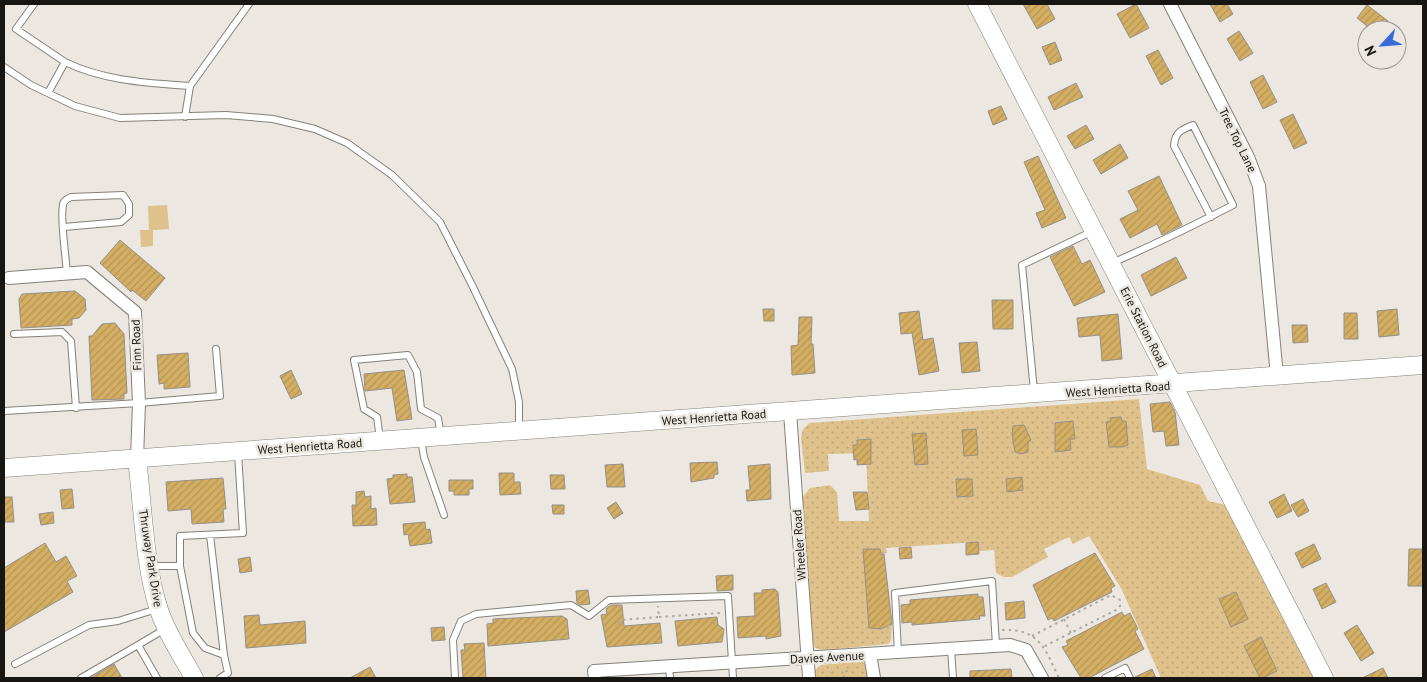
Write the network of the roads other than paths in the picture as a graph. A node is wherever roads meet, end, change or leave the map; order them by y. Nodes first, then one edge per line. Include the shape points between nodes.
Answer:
1 (34, 4) edge
2 (249, 4) edge
3 (977, 4) edge
4 (1170, 4) edge
5 (65, 62) junction
6 (4, 67) edge
7 (190, 86) junction
8 (48, 93) junction
9 (185, 117) junction
10 (1211, 217) junction
11 (64, 227) junction
12 (1094, 230) junction
13 (1111, 264) junction
14 (67, 274) junction
15 (10, 278) dead end
16 (14, 334) dead end
17 (216, 349) dead end
18 (1423, 365) edge
19 (1276, 376) junction
20 (1174, 385) junction
21 (1035, 394) junction
22 (139, 403) junction
23 (76, 408) junction
24 (4, 411) edge
25 (790, 412) junction
26 (519, 431) junction
27 (441, 437) junction
28 (421, 438) junction
29 (380, 441) junction
30 (238, 451) junction
31 (137, 459) junction
32 (4, 468) edge
33 (444, 515) dead end
34 (210, 535) junction
35 (150, 566) junction
36 (180, 566) junction
37 (158, 608) junction
38 (166, 628) junction
39 (138, 645) junction
40 (996, 645) junction
41 (951, 648) junction
42 (898, 652) junction
43 (870, 654) junction
44 (224, 655) junction
45 (807, 658) junction
46 (732, 662) junction
47 (15, 664) dead end
48 (669, 672) edge
49 (594, 675) edge
50 (81, 678) edge
51 (157, 678) edge
52 (194, 678) edge
53 (220, 678) edge
54 (456, 678) edge
55 (733, 678) edge
56 (809, 678) edge
57 (874, 678) edge
58 (953, 678) edge
59 (1042, 678) edge
60 (1104, 678) edge
61 (1130, 678) edge
62 (1324, 678) edge

1 - 5 lane via 16,29
2 - 7 lane
3 - 12 main road, Erie Station Road
4 - 19 street, Tree Top Lane via 1248,157 1259,186
5 - 7 lane via 125,80
5 - 8 lane
6 - 8 lane
7 - 9 lane
8 - 9 lane via 75,106 120,118
9 - 26 lane via 226,115 274,119 316,129 347,143 392,175 440,222 472,285 512,369 519,402
10 - 10 lane via 1233,205 1193,125 1179,131 1174,137 1174,146
10 - 13 lane
11 - 11 lane via 63,204 71,197 123,195 127,199 129,215 121,222
11 - 14 lane
12 - 13 main road, Erie Station Road
12 - 21 lane via 1022,265
13 - 20 main road, Erie Station Road
14 - 15 street, Finn Road
14 - 22 street, Finn Road via 87,272 135,312
16 - 23 lane via 62,332 68,336
17 - 22 lane via 220,396
18 - 19 main road, West Henrietta Road
19 - 20 main road, West Henrietta Road
20 - 21 main road, West Henrietta Road
20 - 62 main road, Erie Station Road
21 - 25 main road, West Henrietta Road
22 - 23 lane
22 - 31 street, Finn Road
23 - 24 lane
25 - 26 main road, West Henrietta Road
25 - 45 street, Wheeler Road
26 - 27 main road, West Henrietta Road
27 - 28 main road, West Henrietta Road
27 - 29 lane via 438,418 420,409 417,372 408,355 354,360 364,410 377,417
28 - 29 main road, West Henrietta Road
28 - 33 lane via 424,457
29 - 30 main road, West Henrietta Road
30 - 31 main road, West Henrietta Road
30 - 34 lane via 243,533
31 - 32 main road, West Henrietta Road
31 - 35 main road, Thruway Park Drive
34 - 36 lane via 180,536
34 - 44 lane
35 - 36 lane
35 - 37 main road, Thruway Park Drive
36 - 44 lane via 193,633 205,648
37 - 38 main road, Thruway Park Drive
37 - 47 lane via 118,621 89,625
38 - 39 lane
38 - 52 main road, Thruway Park Drive
39 - 50 lane
39 - 51 lane
40 - 41 street, Davies Avenue
40 - 42 lane via 992,581 895,592
40 - 59 street, Davies Avenue via 1026,650
41 - 42 street, Davies Avenue
41 - 58 lane
42 - 43 street, Davies Avenue
43 - 45 street, Davies Avenue
43 - 57 street
44 - 53 lane via 228,673
45 - 46 street, Davies Avenue
45 - 56 street, Wheeler Road
46 - 48 street, Davies Avenue
46 - 54 lane via 728,596 609,600 589,616 571,606 476,614 461,621 453,640
46 - 55 lane
48 - 49 street, Davies Avenue
60 - 61 lane via 1125,668

